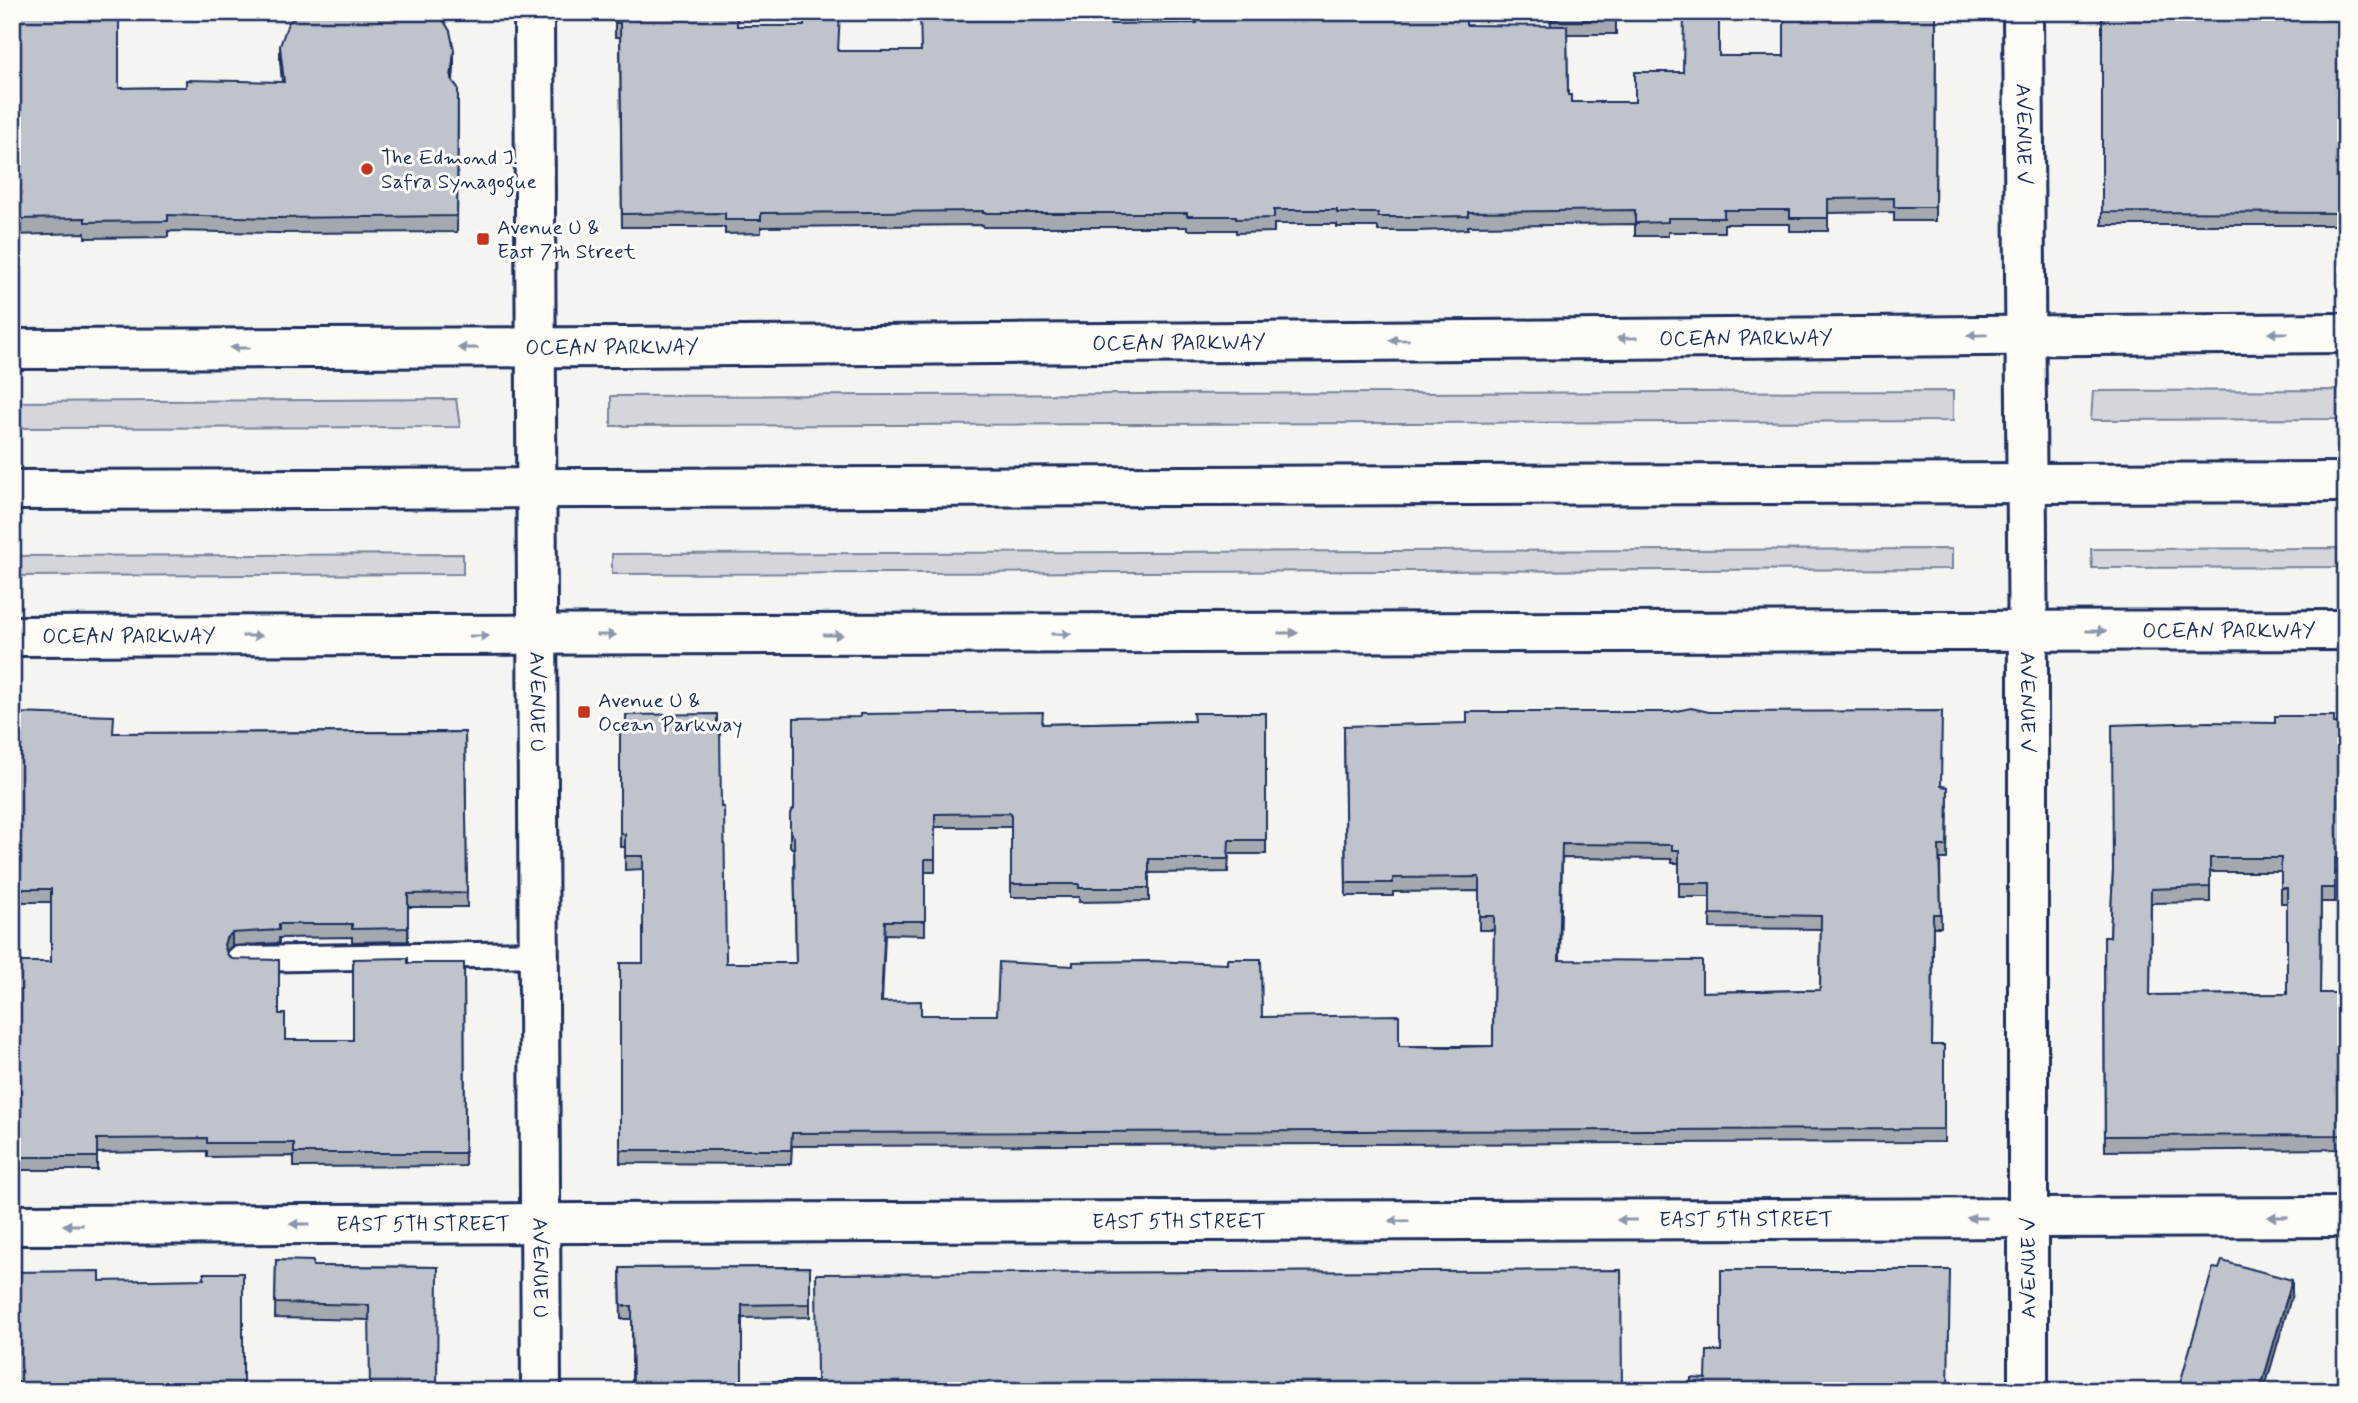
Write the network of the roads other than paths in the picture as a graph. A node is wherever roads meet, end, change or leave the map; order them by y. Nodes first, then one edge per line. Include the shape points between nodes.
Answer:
1 (534, 12) edge
2 (2024, 12) edge
3 (2346, 333) edge
4 (2025, 334) junction
5 (536, 346) junction
6 (12, 349) edge
7 (2346, 482) edge
8 (2026, 483) junction
9 (537, 488) junction
10 (12, 490) edge
11 (2346, 630) edge
12 (2027, 631) junction
13 (12, 636) edge
14 (538, 636) junction
15 (539, 954) junction
16 (239, 959) edge
17 (2346, 1217) edge
18 (2028, 1218) junction
19 (540, 1224) junction
20 (12, 1225) edge
21 (541, 1391) edge
22 (2028, 1391) edge

1 - 5 street, AVENUE U
2 - 4 street, AVENUE V
3 -> 4 street, OCEAN PARKWAY
4 -> 5 street, OCEAN PARKWAY
4 - 8 street, AVENUE V
5 -> 6 street, OCEAN PARKWAY
5 - 9 street, AVENUE U
7 - 8 street
8 - 9 street
8 - 12 street, AVENUE V
9 - 10 street
9 - 14 street, AVENUE U
12 -> 11 street, OCEAN PARKWAY
14 -> 12 street, OCEAN PARKWAY
12 - 18 street, AVENUE V
13 -> 14 street, OCEAN PARKWAY
14 - 15 street, AVENUE U
15 - 16 lane
15 - 19 street, AVENUE U
17 -> 18 street, EAST 5TH STREET
18 -> 19 street, EAST 5TH STREET
18 - 22 street, AVENUE V
19 -> 20 street, EAST 5TH STREET
19 - 21 street, AVENUE U

